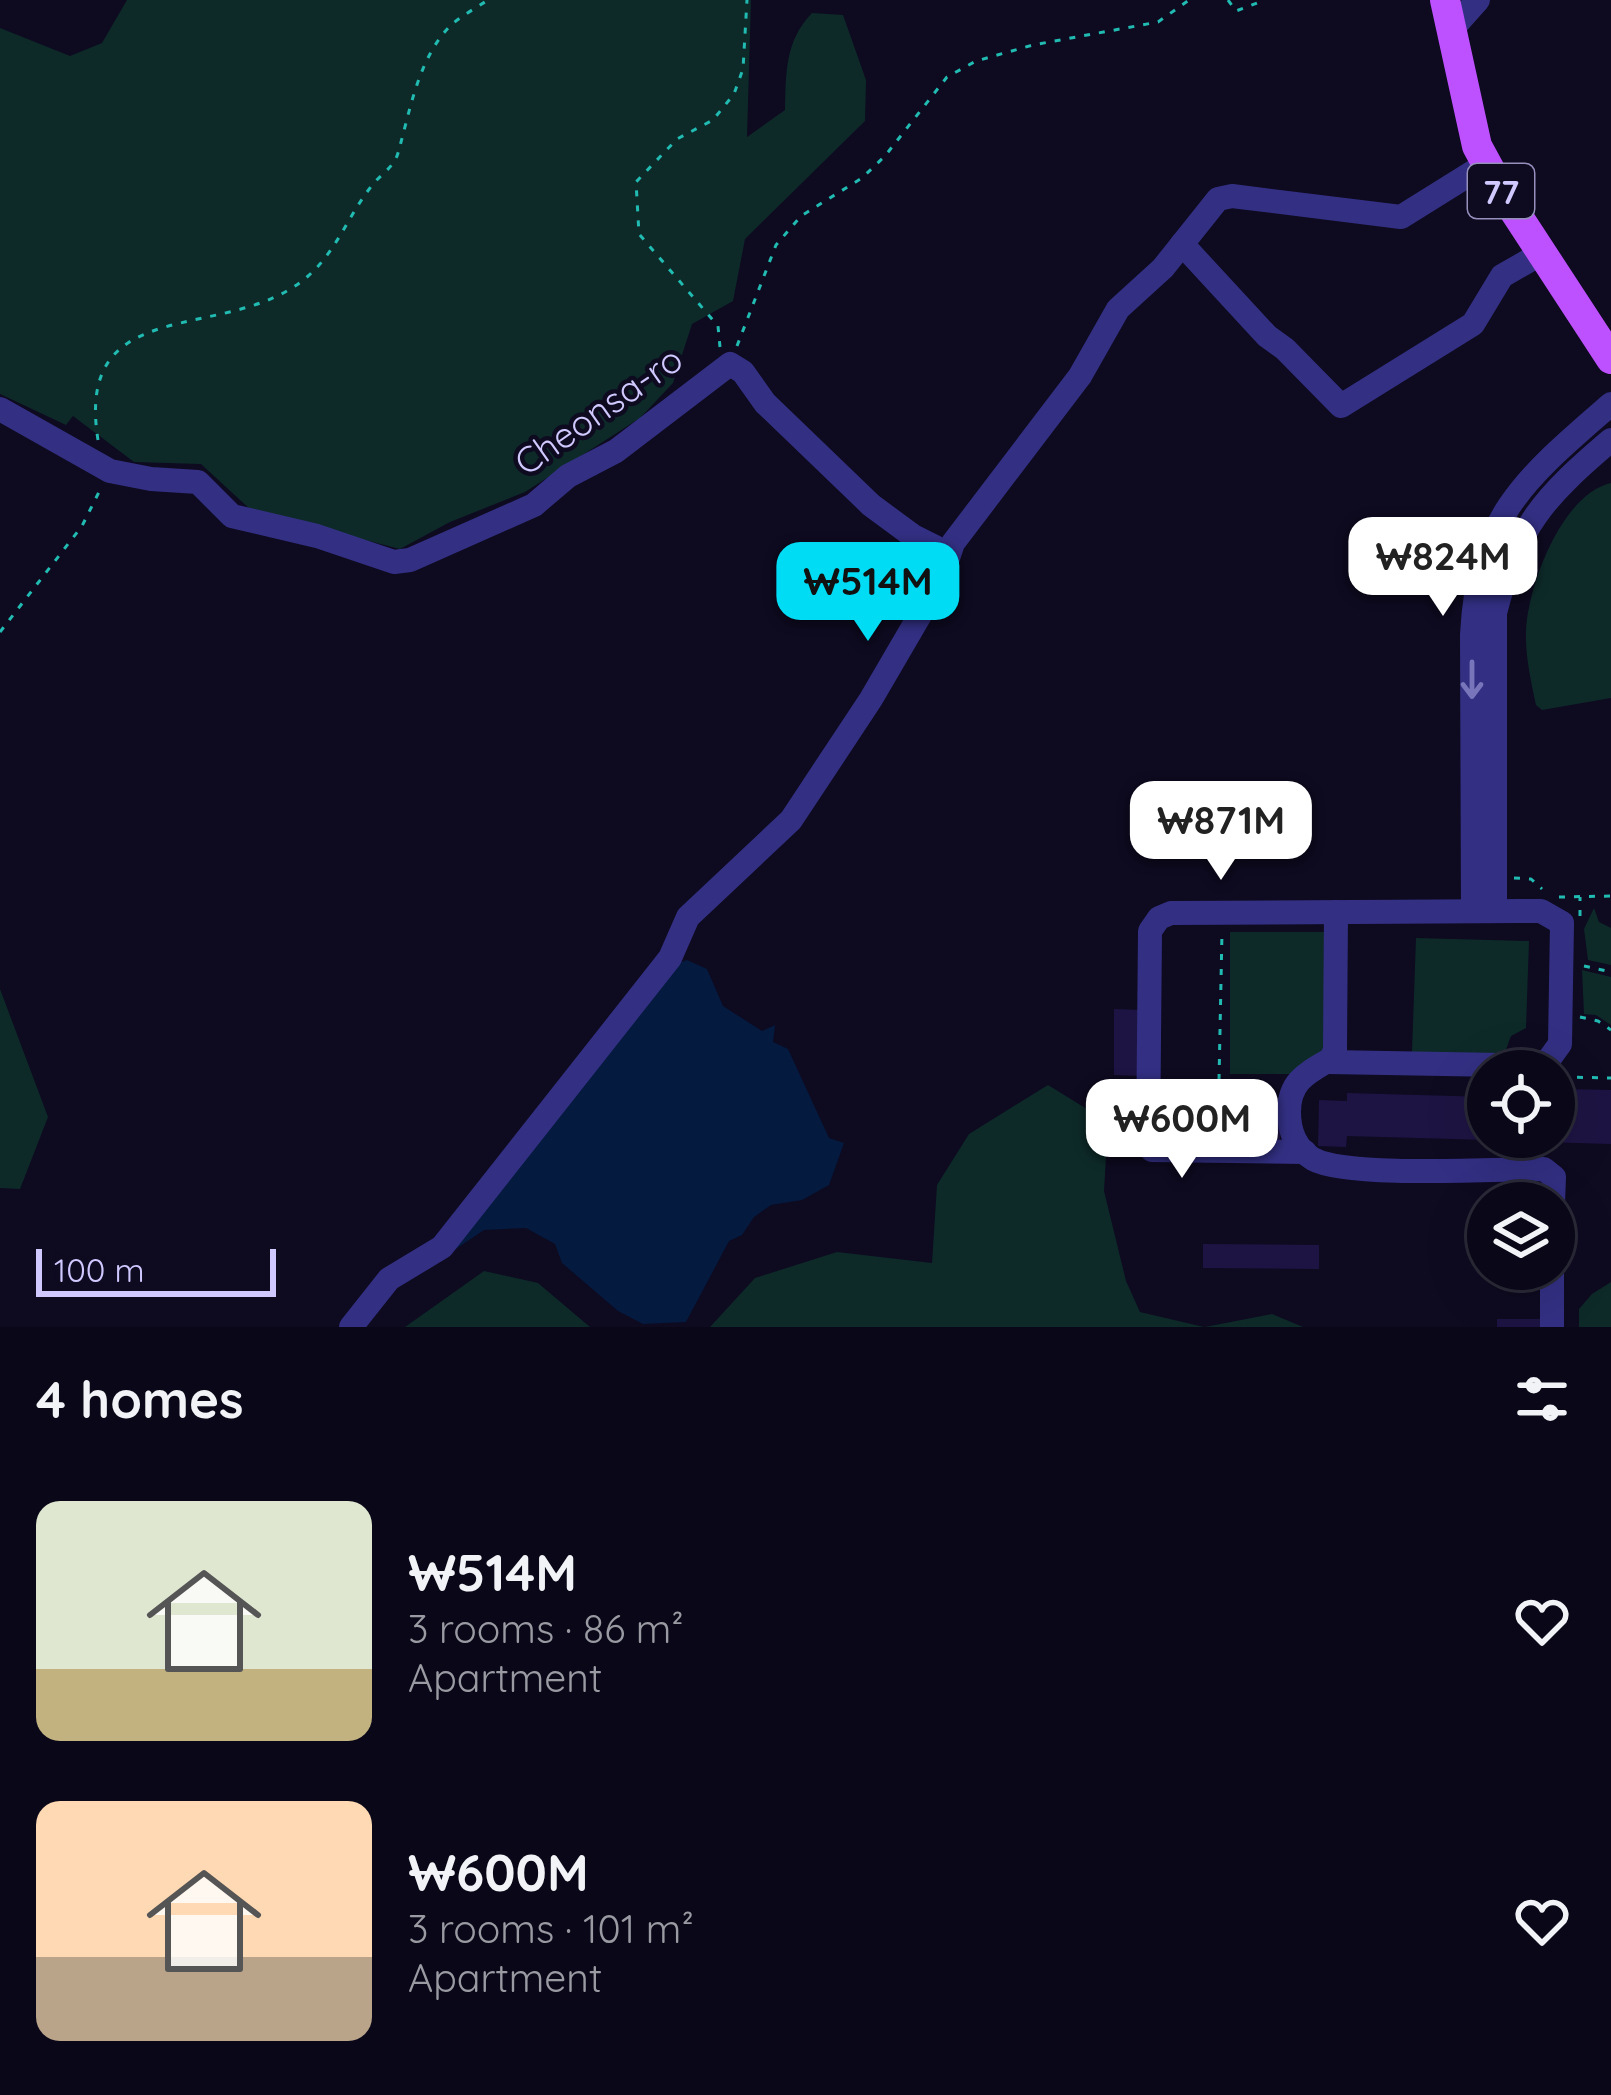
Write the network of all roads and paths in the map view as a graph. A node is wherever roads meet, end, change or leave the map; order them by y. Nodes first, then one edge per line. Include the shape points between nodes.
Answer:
1 (488, 0) edge
2 (747, 0) edge
3 (1189, 0) edge
4 (1228, 0) edge
5 (1265, 0) edge
6 (1478, 0) edge
7 (1449, 14) edge
8 (1486, 164) junction
9 (1182, 244) junction
10 (1542, 254) junction
11 (1611, 358) edge
12 (727, 366) junction
13 (1611, 404) edge
14 (0, 409) edge
15 (1611, 440) edge
16 (105, 468) junction
17 (950, 554) junction
18 (0, 632) edge
19 (1611, 896) edge
20 (1496, 911) junction
21 (1336, 912) junction
22 (1222, 913) junction
23 (1552, 915) junction
24 (1580, 966) dead end
25 (1611, 972) edge
26 (1560, 1029) junction
27 (1611, 1030) edge
28 (1328, 1061) junction
29 (1575, 1077) edge
30 (1611, 1078) edge
31 (1219, 1081) dead end
32 (1305, 1152) junction
33 (1554, 1182) edge
34 (1552, 1290) edge
35 (351, 1327) edge
36 (1552, 1327) edge

1 - 16 path via 438,43 398,154 325,261 272,302 146,330 116,348 93,409
2 - 12 path via 734,94 636,182 639,234 718,326
3 - 12 path, Cheonsa-ro via 1158,22 1033,45 947,77 885,156 801,216 776,245
4 - 5 path via 1236,11
6 - 7 street
7 - 8 main road, 77
8 - 9 street via 1401,217 1218,199
8 - 10 main road, 77
9 - 10 street via 1342,406 1473,324 1502,276
9 - 17 street via 1118,309 1081,376
10 - 11 main road, 77
12 - 16 street, Cheonsa-ro via 534,505 410,560 232,516 198,482
12 - 17 street via 743,371 765,403 871,505
13 -> 20 street via 1504,510 1474,595
14 - 16 street, Cheonsa-ro
15 - 20 street via 1524,528 1495,613
16 - 18 path via 82,526
17 - 35 street via 871,699 791,820 688,917 670,958 442,1247 389,1279
19 - 23 path via 1553,898
20 - 21 street
20 - 23 street
21 - 22 street
21 - 28 street via 1335,1050
22 - 31 path
22 - 32 street via 1171,913 1150,931 1148,1146
23 - 26 street via 1562,923
24 - 25 path
26 - 27 path via 1586,1017
26 - 28 street via 1558,1051 1538,1064
28 - 32 street via 1293,1088 1289,1125
29 - 30 path
32 - 33 street via 1351,1168 1544,1169
34 - 36 street

